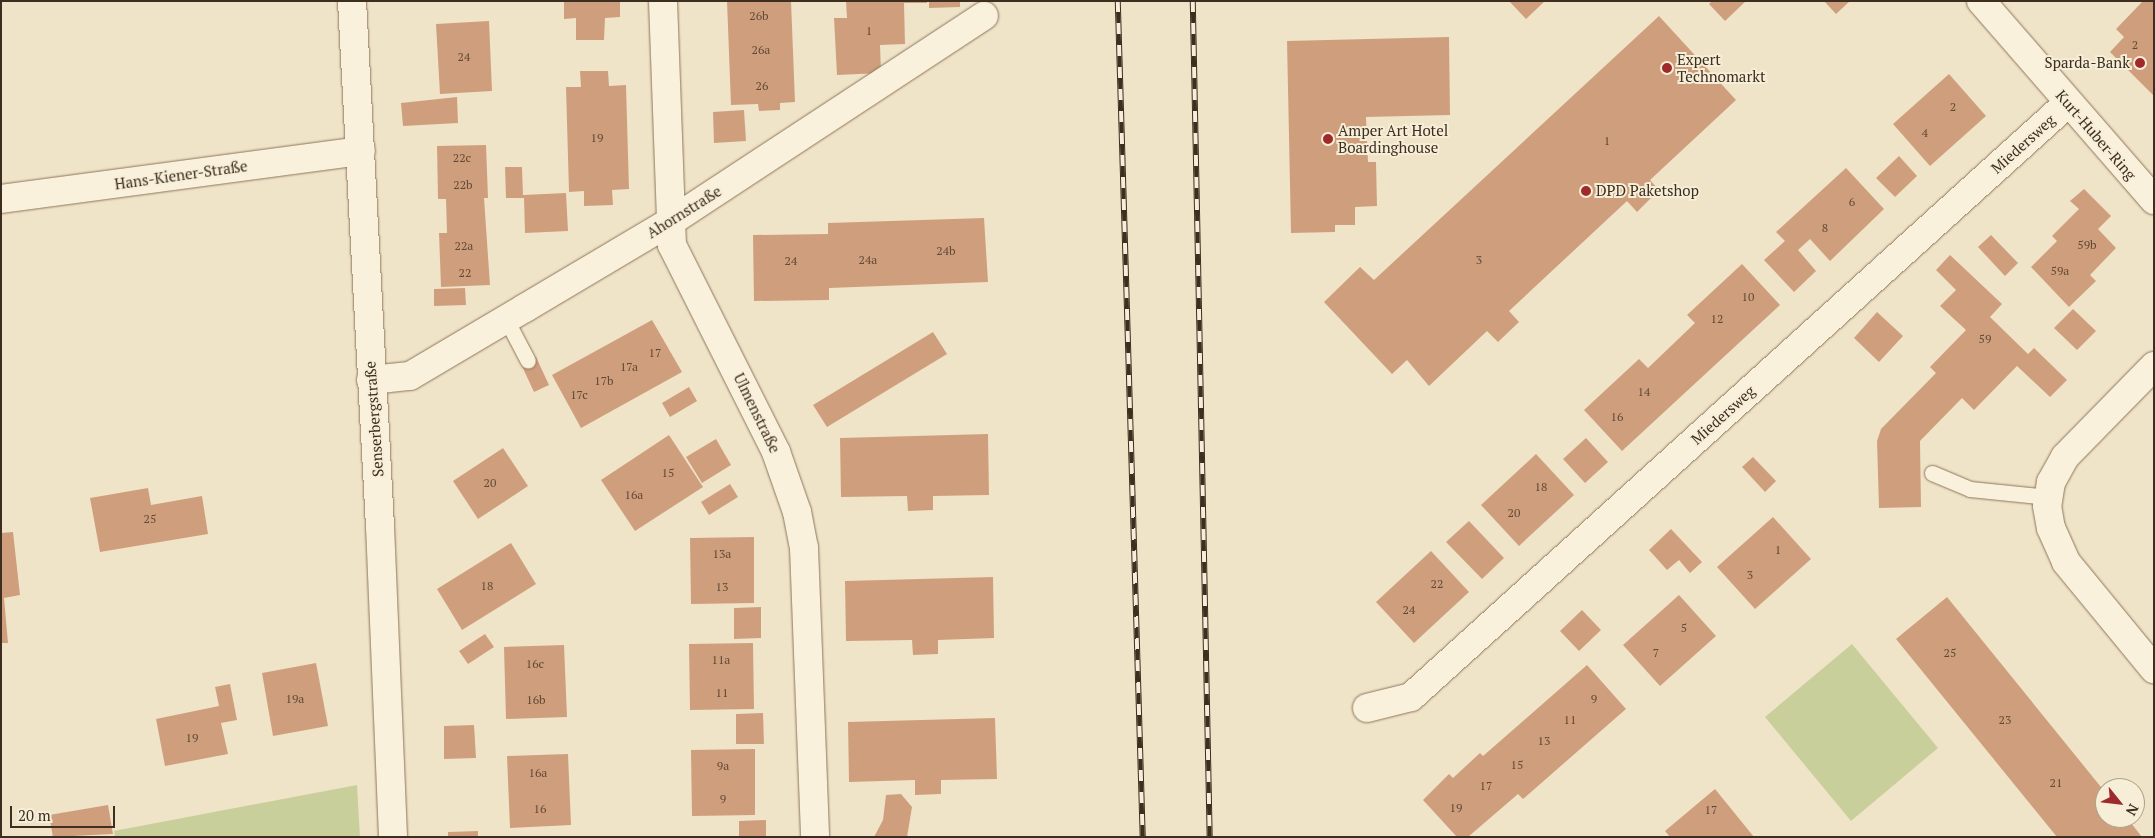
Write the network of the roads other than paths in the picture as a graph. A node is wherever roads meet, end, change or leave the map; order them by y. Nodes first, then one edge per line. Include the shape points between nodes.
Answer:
1 (352, 1) edge
2 (663, 1) edge
3 (1981, 1) edge
4 (984, 16) dead end
5 (2068, 103) junction
6 (360, 151) junction
7 (1, 199) edge
8 (2154, 200) edge
9 (673, 220) junction
10 (506, 319) junction
11 (528, 361) dead end
12 (2154, 366) edge
13 (371, 380) junction
14 (1932, 473) dead end
15 (2049, 497) junction
16 (2154, 669) edge
17 (1367, 708) dead end
18 (393, 837) edge
19 (815, 837) edge

1 - 6 street, Senserbergstraße
2 - 9 street, Ulmenstraße
3 - 5 street, Kurt-Huber-Ring
4 - 9 street, Ahornstraße
5 - 8 street, Kurt-Huber-Ring
5 - 17 street, Miedersweg via 1411,697
6 - 7 street, Hans-Kiener-Straße
6 - 13 street, Senserbergstraße
9 - 10 street, Ahornstraße
9 - 19 street, Ulmenstraße via 672,245 776,452 797,512 804,548
10 - 11 lane
10 - 13 street, Ahornstraße via 410,376
12 - 15 street via 2065,457 2051,482
13 - 18 street, Senserbergstraße
14 - 15 lane via 1970,489
15 - 16 street via 2047,506 2051,528 2066,562

